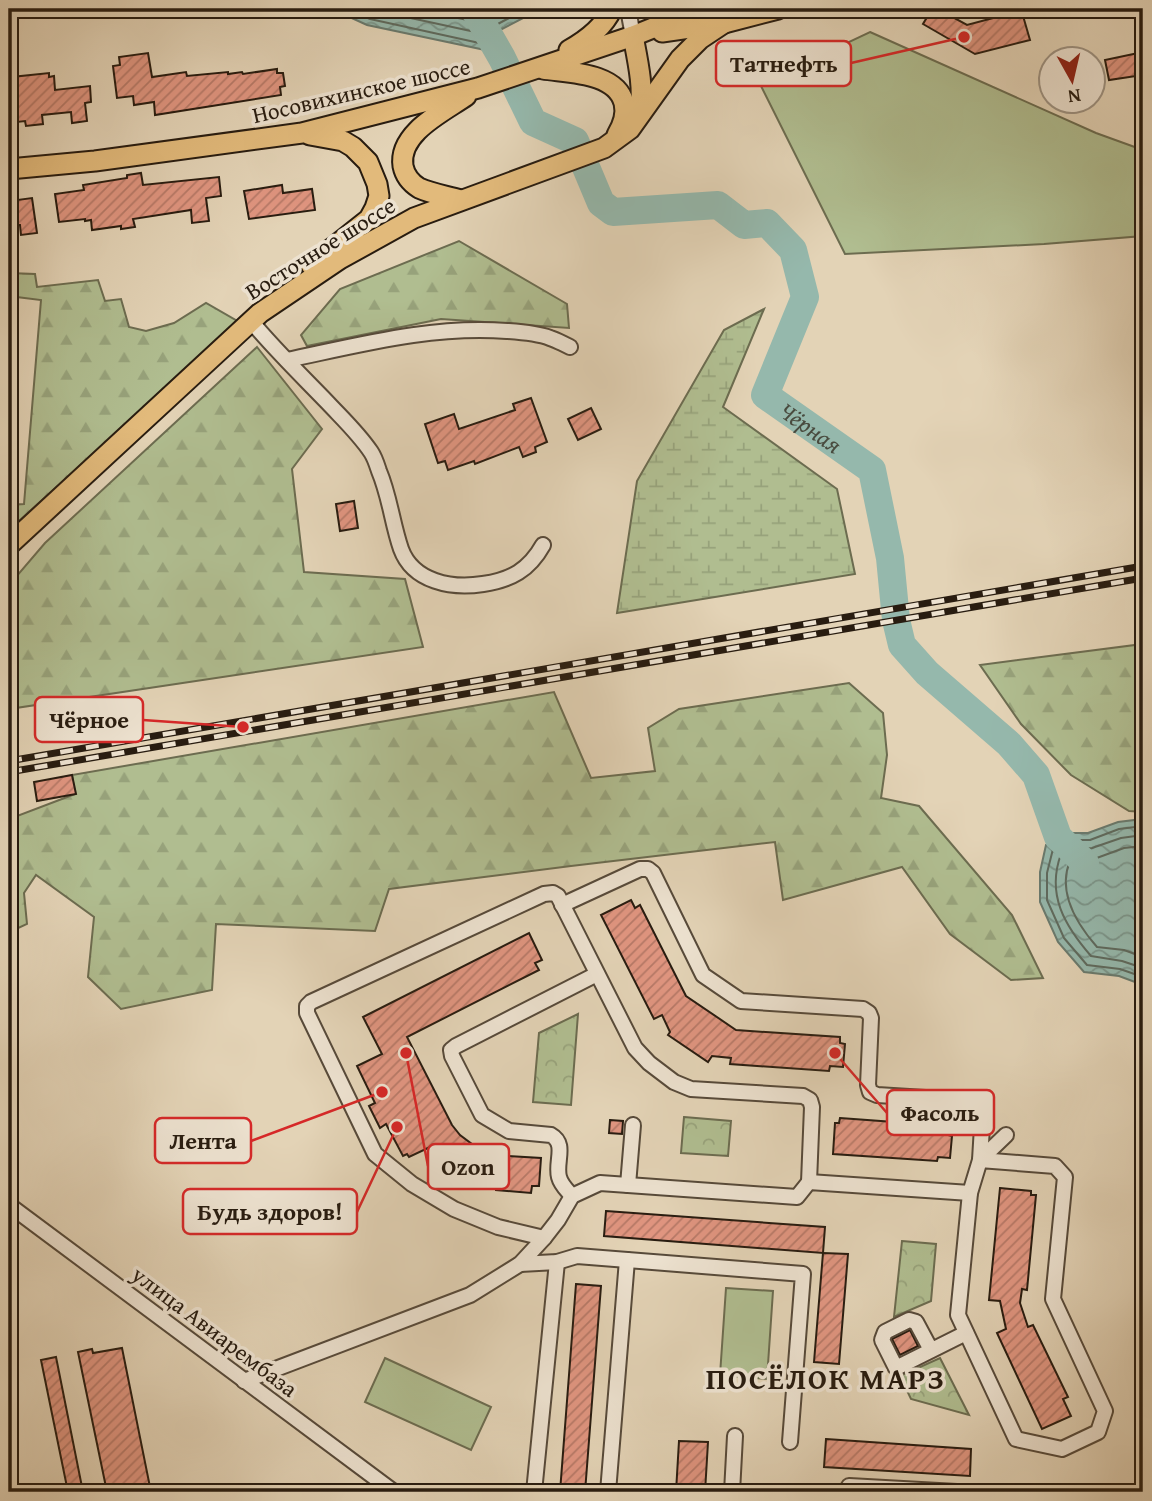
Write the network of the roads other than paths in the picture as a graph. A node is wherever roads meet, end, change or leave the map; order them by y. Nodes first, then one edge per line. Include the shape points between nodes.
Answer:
1 (612, 9) edge
2 (628, 9) edge
3 (700, 9) edge
4 (778, 9) edge
5 (724, 23) junction
6 (633, 36) junction
7 (538, 68) junction
8 (478, 88) junction
9 (640, 116) junction
10 (302, 134) junction
11 (601, 149) junction
12 (9, 169) edge
13 (461, 200) junction
14 (274, 302) junction
15 (251, 321) junction
16 (570, 347) dead end
17 (287, 360) junction
18 (9, 545) edge
19 (543, 545) dead end
20 (562, 905) junction
21 (597, 974) junction
22 (632, 1125) dead end
23 (1006, 1135) dead end
24 (980, 1160) junction
25 (810, 1182) junction
26 (628, 1185) junction
27 (970, 1193) junction
28 (572, 1196) junction
29 (9, 1205) edge
30 (544, 1238) junction
31 (627, 1260) junction
32 (557, 1262) junction
33 (520, 1264) junction
34 (966, 1333) junction
35 (931, 1350) dead end
36 (244, 1381) junction
37 (735, 1436) dead end
38 (790, 1442) dead end
39 (394, 1492) edge
40 (534, 1492) edge
41 (608, 1492) edge
42 (732, 1492) edge
43 (849, 1492) edge
44 (957, 1492) edge

1 - 7 main road via 586,41
2 - 6 street
3 - 6 main road
4 - 5 main road
5 - 6 main road
5 - 9 main road, Восточное шоссе via 680,59
6 - 7 main road, Носовихинское шоссе
6 - 9 main road
7 - 8 main road, Носовихинское шоссе
7 - 11 main road via 596,77 619,92 624,118 619,132
8 - 10 main road, Носовихинское шоссе
8 - 13 main road via 415,133 403,159 413,184
9 - 11 main road, Восточное шоссе
10 - 12 main road, Носовихинское шоссе
10 - 14 main road via 353,147 368,162 379,196 369,219 290,282
11 - 13 main road, Восточное шоссе
13 - 14 main road, Восточное шоссе via 363,245
14 - 15 main road, Восточное шоссе
15 - 17 street
15 - 18 main road, Восточное шоссе
16 - 17 street via 550,337 524,333 462,331 388,339
17 - 19 street via 372,453 387,489 402,551 417,572 452,585 490,583 527,566
20 - 21 street
20 - 24 street via 648,869 704,975 741,1001 869,1013 870,1091 981,1104
20 - 30 street via 558,896 544,894 307,1006 375,1154 454,1209 498,1227
21 - 25 street via 635,1048 674,1082 691,1089 810,1100
21 - 28 street via 451,1050 482,1115 509,1131 558,1138 559,1179
22 - 26 street
23 - 24 street
24 - 27 street
24 - 34 street via 1055,1166 1065,1177 1053,1300 1105,1411 1098,1432 1062,1449 1016,1439
25 - 26 street via 797,1197
25 - 27 street
26 - 28 street via 600,1184
27 - 34 street via 958,1315
28 - 30 street
29 - 36 street, улица Авиарембаза
30 - 33 street
31 - 32 street via 577,1256
31 - 38 street via 803,1274
31 - 41 street
32 - 33 street
32 - 40 street
33 - 36 street via 470,1295
34 - 35 street
36 - 39 street, улица Авиарембаза
37 - 42 street
43 - 44 street via 849,1486

